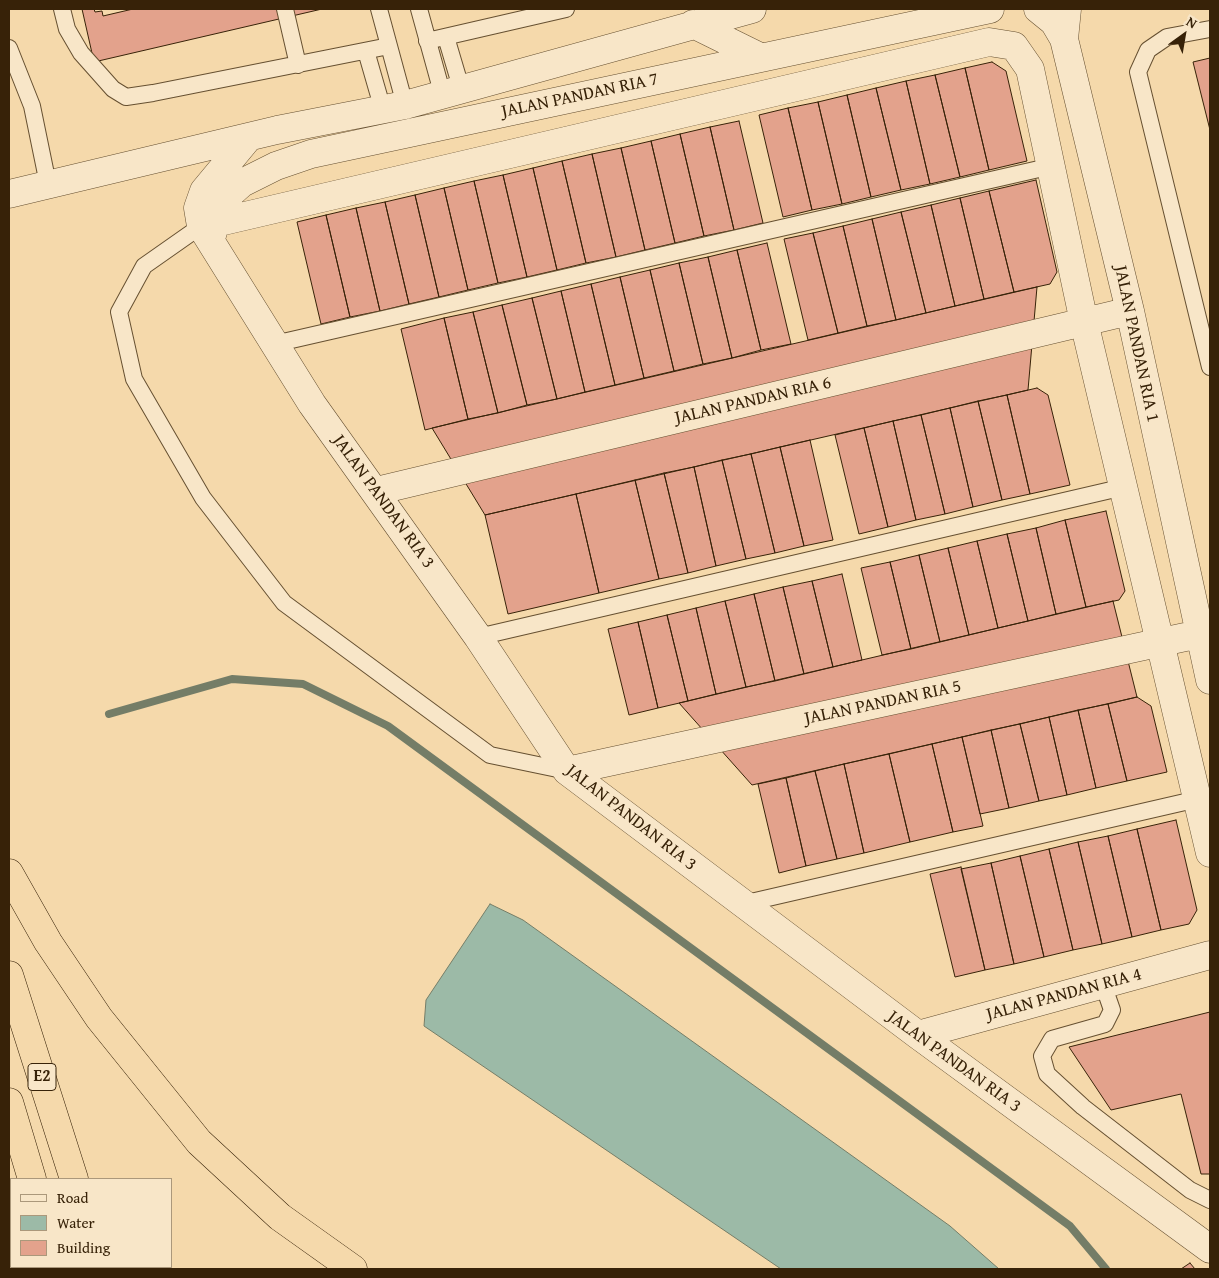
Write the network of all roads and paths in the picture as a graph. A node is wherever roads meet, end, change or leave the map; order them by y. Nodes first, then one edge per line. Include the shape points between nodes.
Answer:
1 (62, 9) edge
2 (285, 9) edge
3 (379, 9) edge
4 (419, 9) edge
5 (566, 9) edge
6 (990, 9) edge
7 (1038, 9) edge
8 (1067, 9) edge
9 (743, 10) edge
10 (512, 15) edge
11 (889, 20) edge
12 (693, 24) junction
13 (1210, 29) edge
14 (446, 37) junction
15 (1064, 39) junction
16 (427, 41) junction
17 (389, 46) junction
18 (9, 48) edge
19 (366, 51) junction
20 (760, 58) junction
21 (893, 64) junction
22 (298, 65) junction
23 (452, 93) junction
24 (394, 108) junction
25 (248, 138) junction
26 (1052, 166) junction
27 (48, 184) junction
28 (9, 194) edge
29 (208, 230) junction
30 (1130, 311) junction
31 (1084, 322) junction
32 (274, 344) junction
33 (1210, 367) edge
34 (1124, 487) junction
35 (376, 491) junction
36 (478, 637) junction
37 (1160, 644) junction
38 (1204, 644) edge
39 (1210, 680) edge
40 (567, 770) junction
41 (1198, 799) junction
42 (1210, 853) edge
43 (9, 873) edge
44 (742, 904) junction
45 (1210, 955) edge
46 (9, 975) edge
47 (1103, 984) junction
48 (918, 1035) junction
49 (9, 1102) edge
50 (32, 1178) edge
51 (74, 1178) edge
52 (1210, 1200) edge
53 (1210, 1249) edge
54 (353, 1269) edge

1 - 22 lane via 67,29 81,53 113,89 126,96 153,94
2 - 22 lane
3 - 17 lane
4 - 16 lane
5 - 10 lane
6 - 11 street, JALAN PANDAN RIA 7
7 - 15 street via 1054,22
8 - 15 street, JALAN PANDAN RIA 1
9 - 12 street, JALAN PANDAN RIA 7
10 - 14 lane
11 - 20 street, JALAN PANDAN RIA 7
11 - 21 street
12 - 20 street
12 - 23 street, JALAN PANDAN RIA 7
13 - 33 lane via 1167,38 1148,50 1138,72
14 - 16 lane
14 - 23 lane
15 - 30 street, JALAN PANDAN RIA 1
16 - 23 lane
17 - 19 lane
17 - 24 lane
18 - 27 lane via 32,106
19 - 22 lane
19 - 24 lane
20 - 29 street, JALAN PANDAN RIA 7 via 311,154 242,183 223,200
21 - 26 street via 989,42 1014,46 1030,69
21 - 29 street
23 - 24 street, JALAN PANDAN RIA 7
24 - 25 street, JALAN PANDAN RIA 7
25 - 27 street, JALAN PANDAN RIA 7
25 - 29 street via 204,191 198,208
26 - 31 street
26 - 32 lane
27 - 28 street, JALAN PANDAN RIA 7
29 - 32 street, JALAN PANDAN RIA 3
29 - 40 lane via 144,266 119,312 134,380 203,498 284,603 490,755
30 - 31 street, JALAN PANDAN RIA 6
30 - 38 street, JALAN PANDAN RIA 1
31 - 34 street
31 - 35 street, JALAN PANDAN RIA 6
32 - 35 street, JALAN PANDAN RIA 3 via 312,404
34 - 36 lane
34 - 37 street
35 - 36 street, JALAN PANDAN RIA 3
36 - 40 street, JALAN PANDAN RIA 3
37 - 38 street, JALAN PANDAN RIA 5
37 - 40 street, JALAN PANDAN RIA 5
37 - 41 street
38 - 39 street, JALAN PANDAN RIA 1
40 - 44 street, JALAN PANDAN RIA 3
41 - 42 street
41 - 44 lane
43 - 54 highway via 48,942 100,1018 199,1142 280,1217
44 - 48 street, JALAN PANDAN RIA 3
45 - 47 street, JALAN PANDAN RIA 4
46 - 51 highway, E2
47 - 48 street, JALAN PANDAN RIA 4
47 - 52 lane via 1112,1010 1105,1024 1052,1039 1042,1056 1047,1074 1083,1107 1190,1190
48 - 53 street, JALAN PANDAN RIA 3
49 - 50 highway, E2

